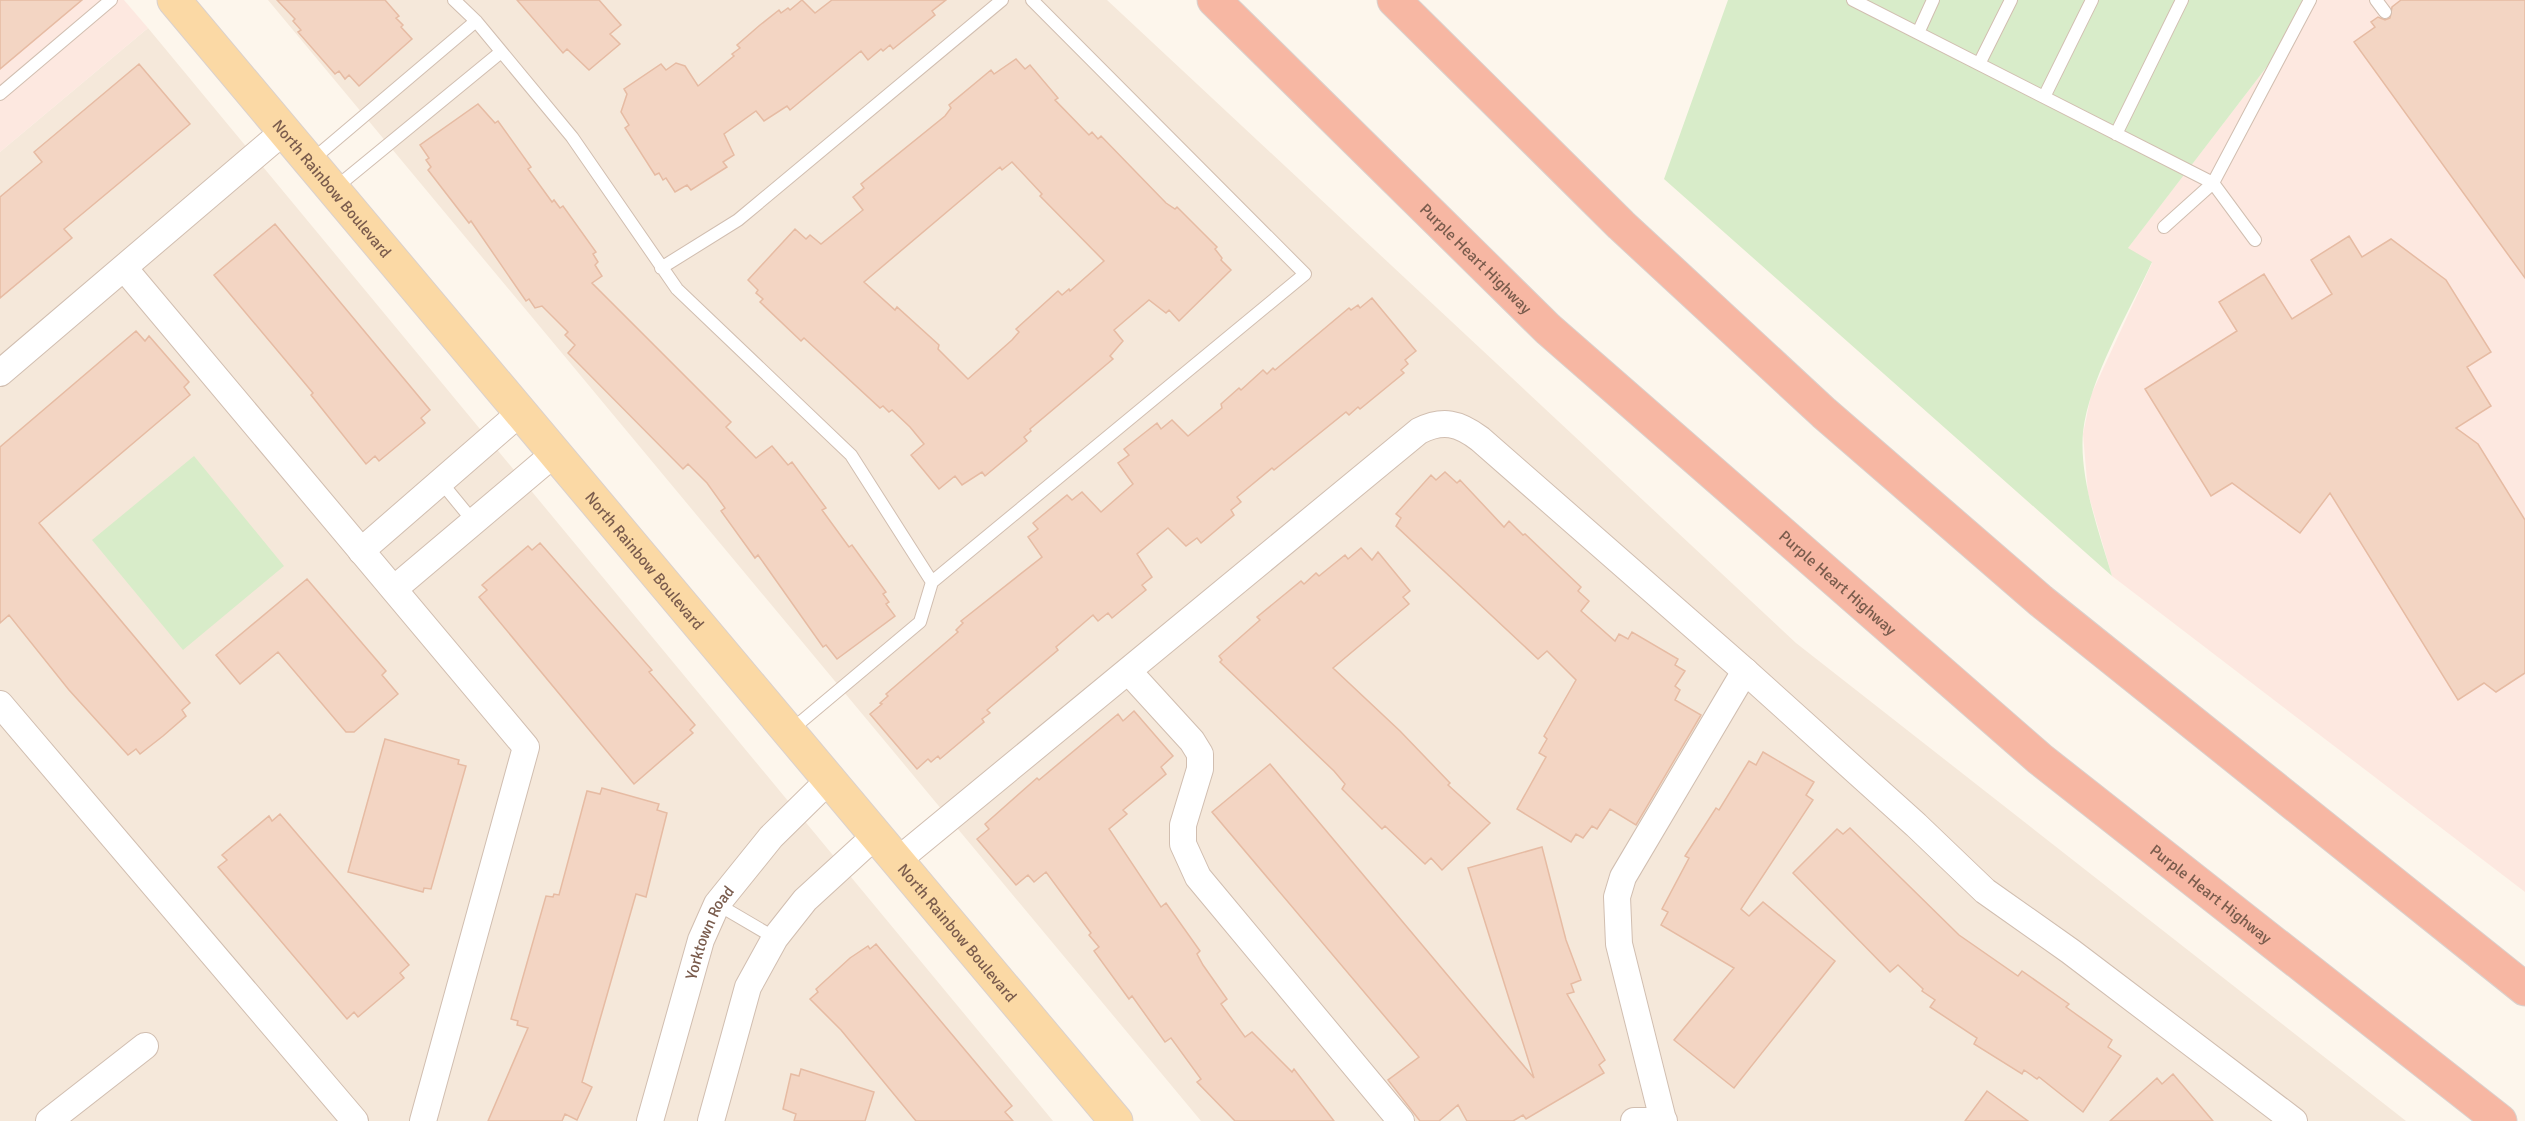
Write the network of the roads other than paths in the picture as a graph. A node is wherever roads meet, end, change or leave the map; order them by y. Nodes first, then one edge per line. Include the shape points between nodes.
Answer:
1 (111, 0) edge
2 (174, 0) edge
3 (454, 0) edge
4 (1002, 0) edge
5 (1032, 0) edge
6 (1214, 0) edge
7 (1394, 0) edge
8 (1853, 0) edge
9 (1933, 0) edge
10 (2011, 0) edge
11 (2092, 0) edge
12 (2182, 0) edge
13 (2310, 0) edge
14 (2376, 0) edge
15 (2385, 12) dead end
16 (476, 21) junction
17 (1918, 33) junction
18 (501, 52) junction
19 (1979, 64) junction
20 (0, 94) edge
21 (2044, 97) junction
22 (284, 131) junction
23 (2116, 134) junction
24 (310, 162) junction
25 (2213, 183) junction
26 (333, 190) junction
27 (2164, 227) dead end
28 (2255, 240) dead end
29 (124, 268) junction
30 (661, 268) junction
31 (0, 373) edge
32 (521, 412) junction
33 (555, 453) junction
34 (441, 482) junction
35 (473, 521) junction
36 (362, 550) junction
37 (932, 582) junction
38 (394, 589) junction
39 (1745, 671) junction
40 (1130, 672) junction
41 (0, 704) edge
42 (789, 732) junction
43 (829, 780) junction
44 (876, 835) junction
45 (897, 861) junction
46 (717, 904) junction
47 (775, 938) junction
48 (2525, 989) edge
49 (145, 1046) dead end
50 (49, 1121) edge
51 (355, 1121) edge
52 (423, 1121) edge
53 (650, 1121) edge
54 (711, 1121) edge
55 (1116, 1121) edge
56 (1401, 1121) edge
57 (1634, 1121) edge
58 (1664, 1121) edge
59 (2294, 1121) edge
60 (2500, 1121) edge

1 - 20 lane
2 - 22 main road, North Rainbow Boulevard
3 - 16 lane
4 - 30 lane via 738,220
5 - 37 lane via 1305,274
6 - 60 highway, Purple Heart Highway via 1548,329 2031,752
7 - 48 highway via 1621,225 1824,413 2041,601
8 - 17 lane
9 - 17 lane
10 - 19 lane
11 - 21 lane
12 - 23 lane
13 - 25 lane
14 - 15 lane
16 - 18 lane
16 - 24 lane
17 - 19 lane
18 - 26 lane
18 - 30 lane via 572,136
19 - 21 lane
21 - 23 lane
22 - 24 main road, North Rainbow Boulevard
22 - 29 street
23 - 25 lane
24 - 26 main road, North Rainbow Boulevard
25 - 27 lane
25 - 28 lane
26 - 32 main road, North Rainbow Boulevard
29 - 31 street
29 - 36 street
30 - 37 lane via 677,289 851,455
32 - 33 main road, North Rainbow Boulevard
32 - 34 street
33 - 35 street
33 - 42 main road, North Rainbow Boulevard
34 - 35 lane
34 - 36 street
35 - 38 street
36 - 38 street
37 - 42 lane via 920,622
38 - 52 street via 526,747
39 - 40 street via 1480,439 1464,427 1447,423 1419,431
39 - 58 street via 1623,877 1617,897 1619,944
39 - 59 street via 1984,891 2070,951
40 - 45 street via 1102,690
40 - 56 street via 1200,754 1200,769 1183,825 1183,844 1198,877
41 - 51 street
42 - 43 main road, North Rainbow Boulevard
43 - 44 main road, North Rainbow Boulevard
43 - 46 street, Yorktown Road via 771,837
44 - 45 main road, North Rainbow Boulevard
44 - 47 street via 805,900
45 - 55 main road, North Rainbow Boulevard
46 - 47 lane
46 - 53 street, Yorktown Road via 701,940
47 - 54 street via 748,987
49 - 50 street
57 - 58 street

